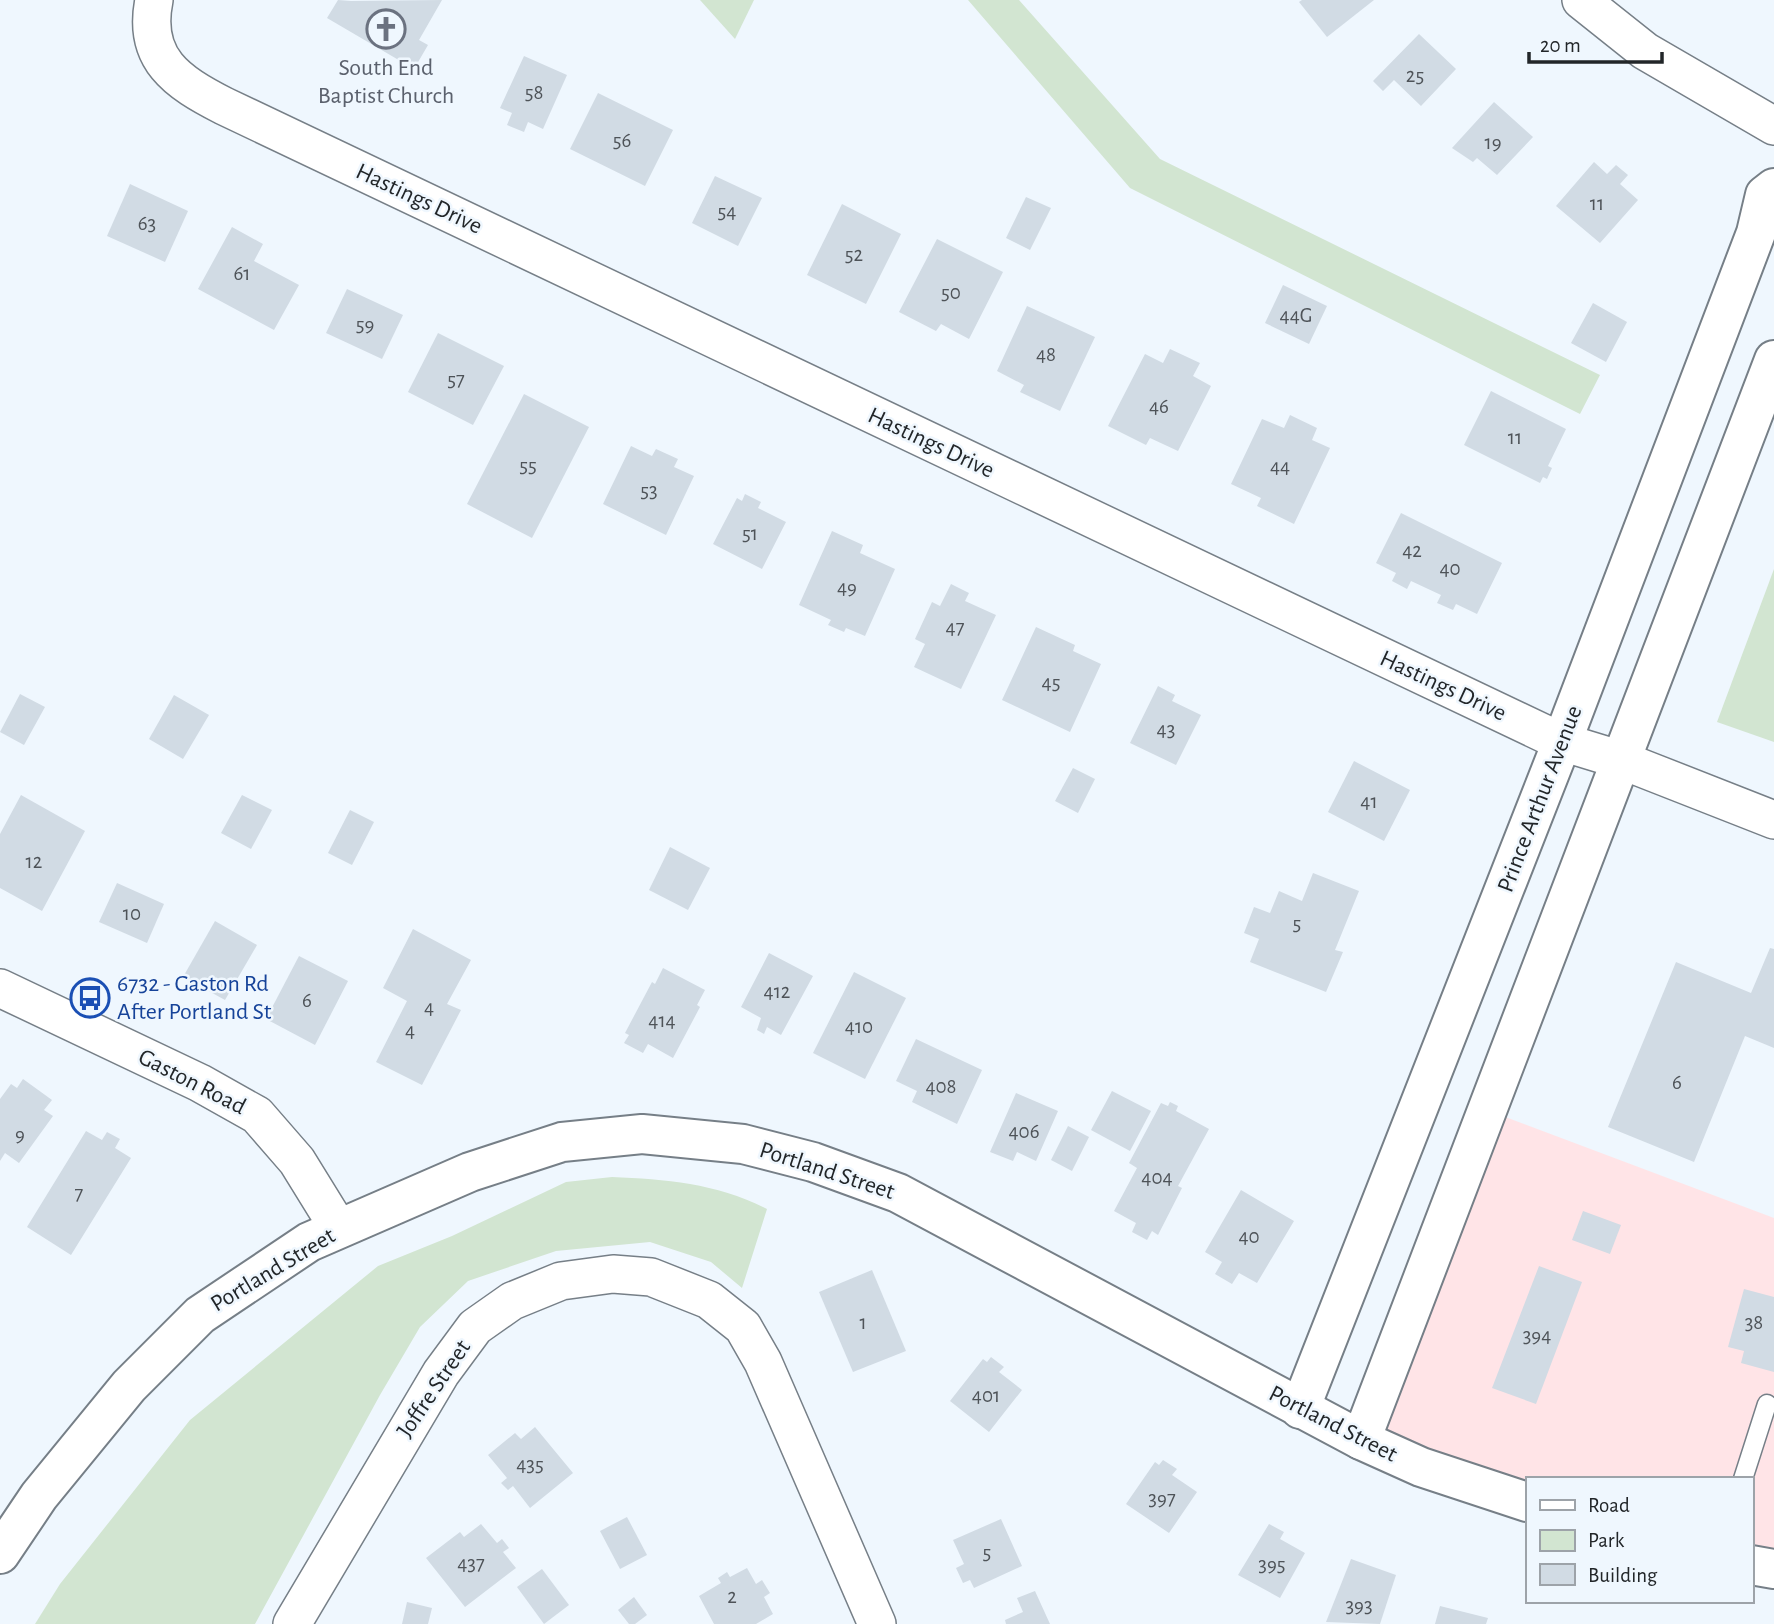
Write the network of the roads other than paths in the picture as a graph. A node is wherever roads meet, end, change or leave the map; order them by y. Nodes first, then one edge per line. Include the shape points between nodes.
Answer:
1 (154, 0) edge
2 (1581, 0) edge
3 (1774, 126) edge
4 (1774, 188) edge
5 (1774, 360) edge
6 (1562, 742) junction
7 (1621, 760) junction
8 (1774, 820) edge
9 (0, 988) edge
10 (339, 1229) junction
11 (1767, 1404) dead end
12 (1300, 1409) junction
13 (1361, 1440) junction
14 (1744, 1477) edge
15 (1526, 1502) edge
16 (0, 1554) edge
17 (1753, 1565) edge
18 (1774, 1569) edge
19 (292, 1624) edge
20 (877, 1624) edge

1 - 6 street, Hastings Drive via 152,42 169,69 191,89
2 - 3 street via 1645,51
4 - 6 street, Prince Arthur Avenue via 1765,195 1756,233
5 - 7 street
6 - 7 street, Hastings Drive
6 - 12 street, Prince Arthur Avenue
7 - 8 street, Hastings Drive
7 - 13 street
9 - 10 street, Gaston Road via 257,1115 298,1161
10 - 12 street, Portland Street via 470,1172 562,1142 642,1134 743,1144 813,1162 898,1193
10 - 16 street, Portland Street via 309,1242 200,1315 129,1386 39,1496
11 - 14 lane
12 - 13 street, Portland Street
13 - 15 street, Portland Street via 1421,1467
17 - 18 street
19 - 20 street, Joffre Street via 440,1373 475,1327 512,1301 536,1291 613,1274 651,1277 709,1300 743,1327 763,1362

